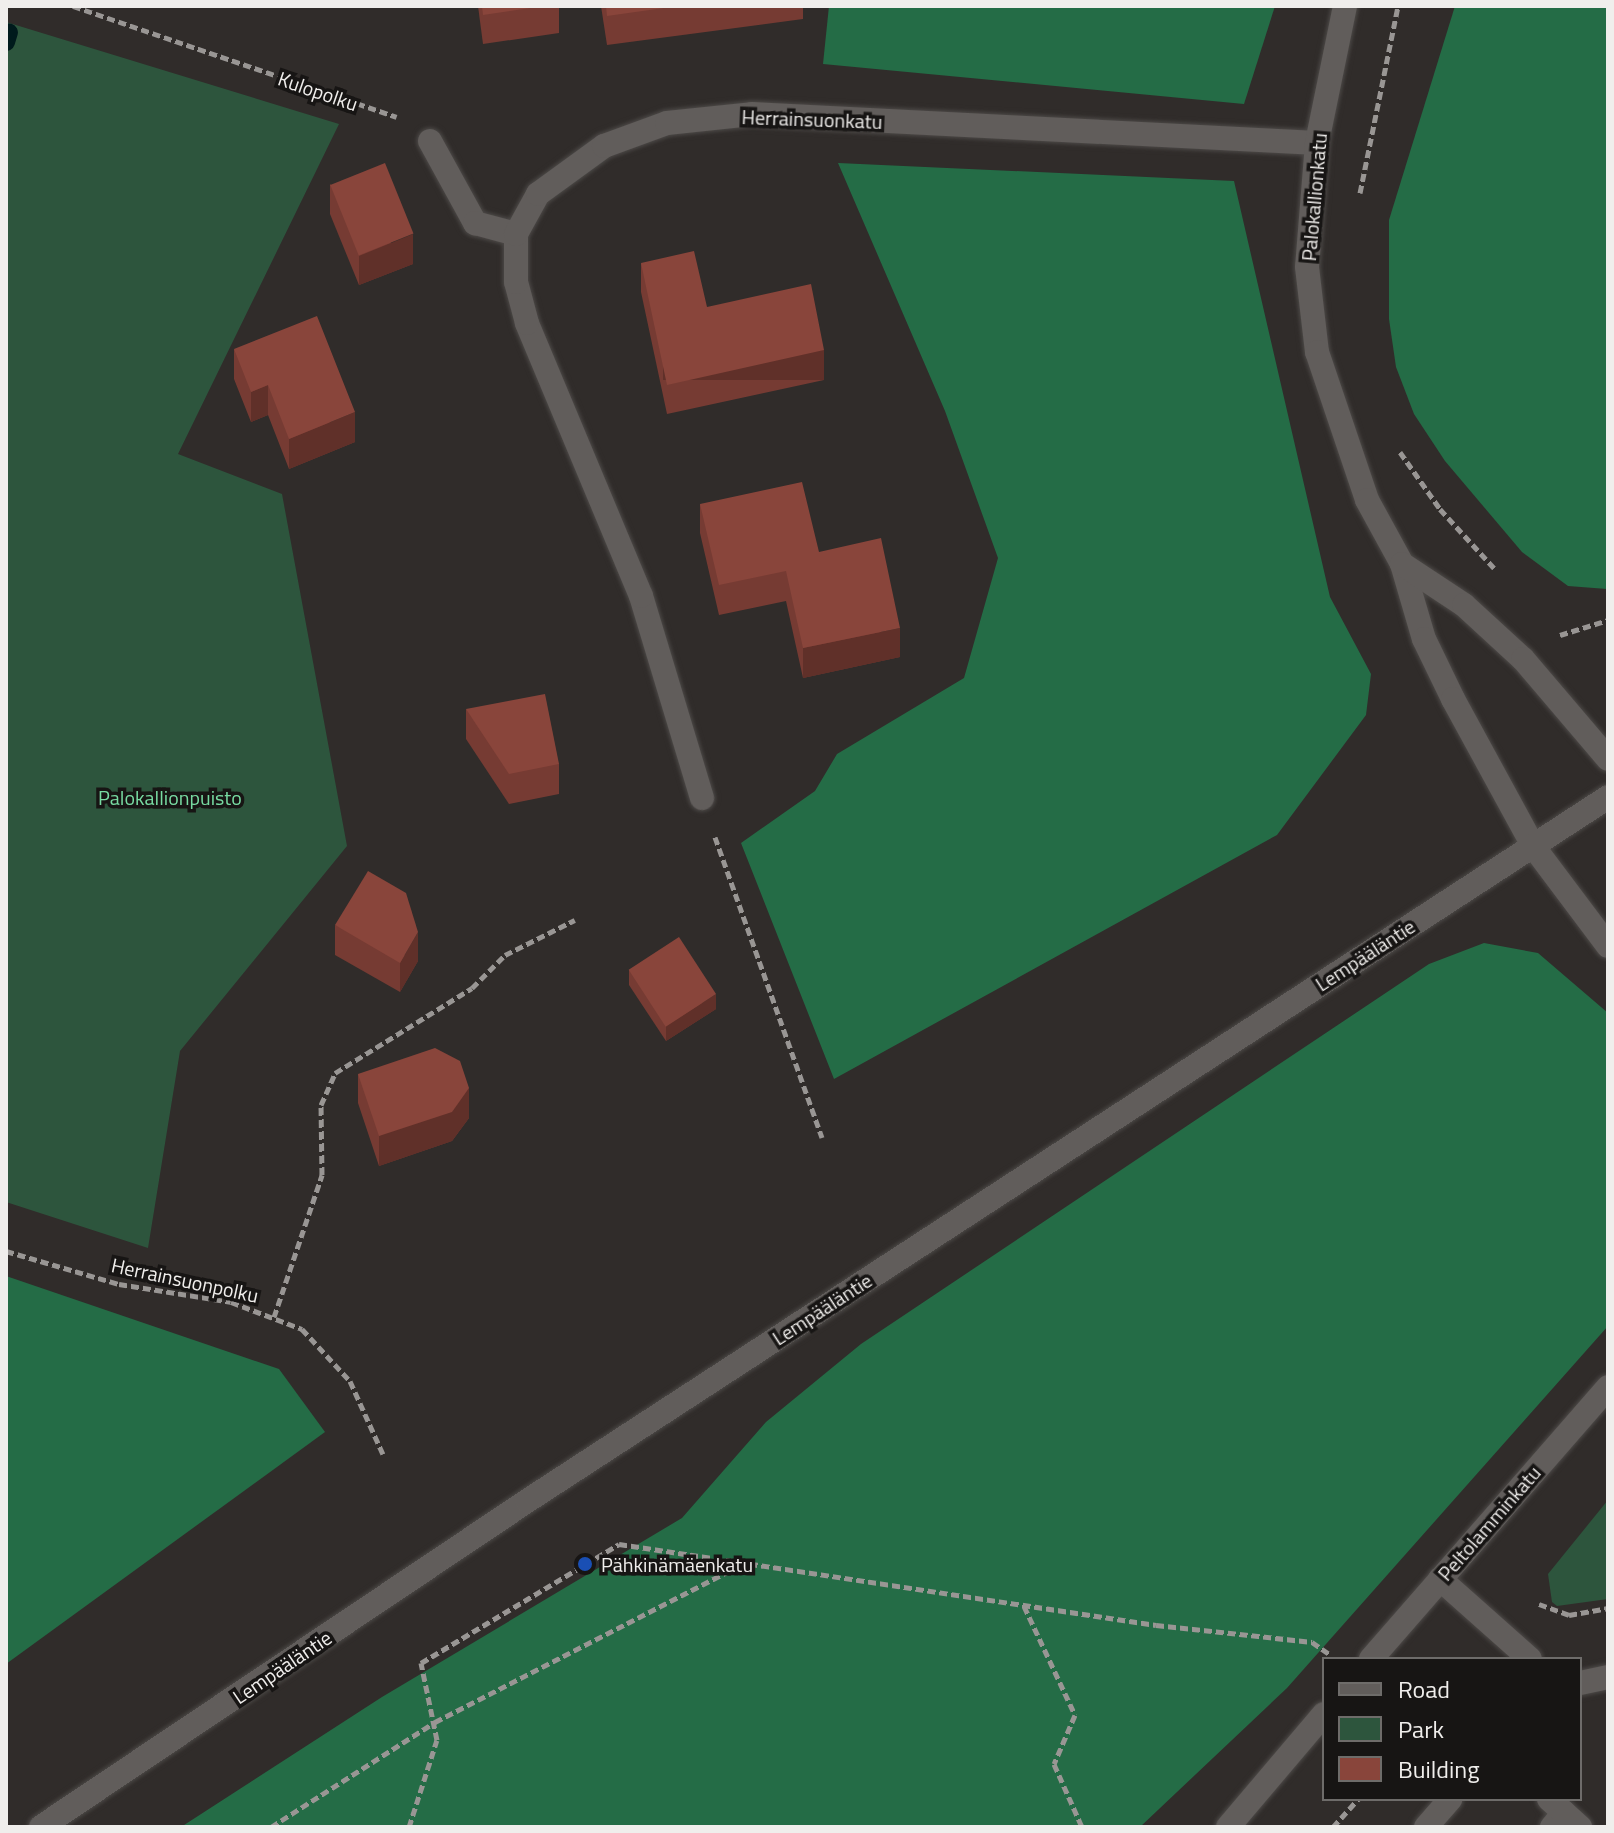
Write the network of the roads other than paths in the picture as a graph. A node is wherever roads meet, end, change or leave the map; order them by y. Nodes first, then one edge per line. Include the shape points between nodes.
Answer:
1 (1345, 6) edge
2 (430, 141) road end
3 (1317, 143) junction
4 (516, 234) junction
5 (1402, 564) junction
6 (1608, 759) edge
7 (1608, 797) edge
8 (702, 798) road end
9 (1533, 846) junction
10 (1608, 946) edge
11 (1608, 1387) edge
12 (1440, 1579) junction
13 (1373, 1657) edge
14 (1528, 1657) edge
15 (1608, 1677) edge
16 (1582, 1683) edge
17 (1322, 1716) edge
18 (1448, 1801) edge
19 (41, 1827) edge
20 (1228, 1827) edge
21 (1426, 1827) edge

1 - 3 street, Palokallionkatu
2 - 4 street via 475,223
3 - 4 street, Herrainsuonkatu via 752,114 667,123 604,146 568,167 538,194
3 - 5 street, Palokallionkatu via 1307,267 1317,352 1367,500
4 - 8 street, Herrainsuonkatu via 516,282 527,323 641,596
5 - 6 street, Palokallionkatu via 1464,605 1523,659
5 - 9 street, Palokallionkatu via 1424,639
7 - 9 street, Lempääläntie
9 - 10 street
9 - 19 street, Lempääläntie via 527,1501
11 - 12 street, Peltolamminkatu
12 - 13 street, Peltolamminkatu
12 - 14 street
15 - 16 street
17 - 20 street
18 - 21 street

